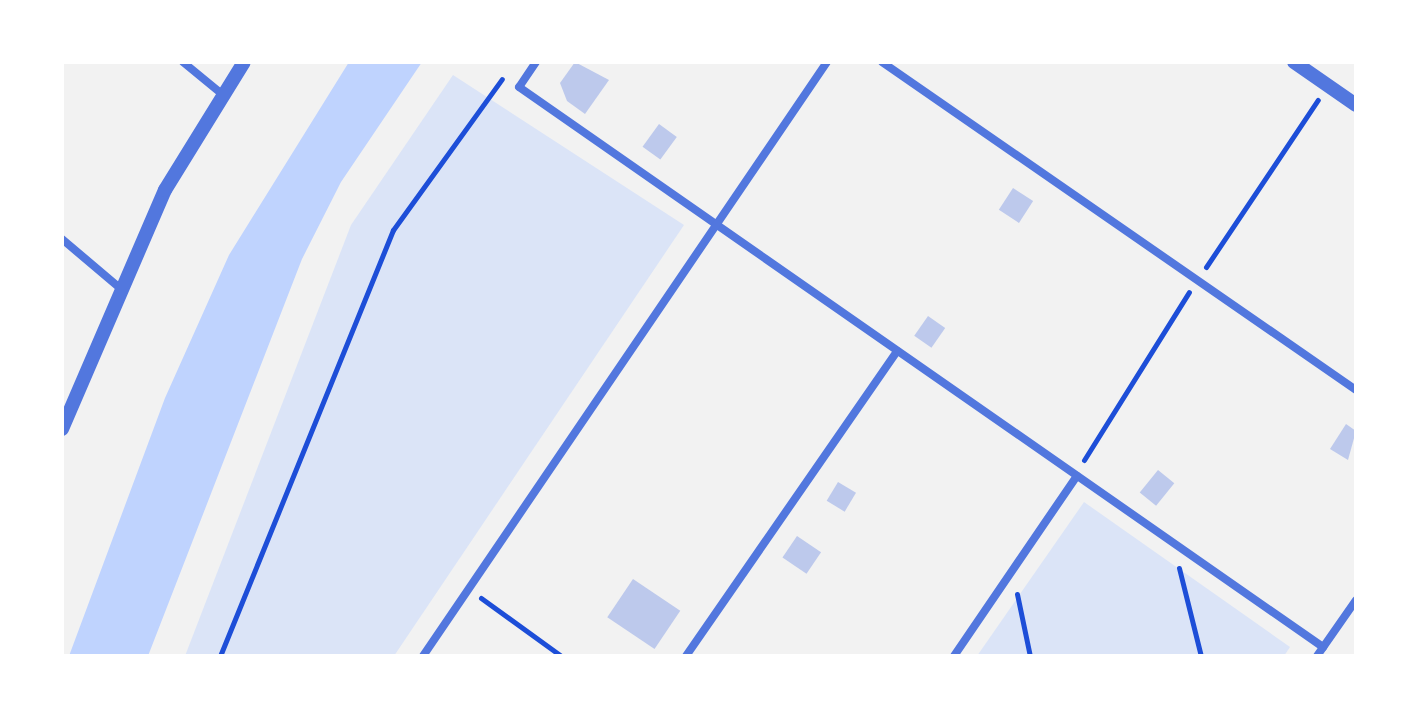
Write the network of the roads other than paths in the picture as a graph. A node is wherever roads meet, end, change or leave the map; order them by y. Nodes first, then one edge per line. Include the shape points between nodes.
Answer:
1 (183, 62) edge
2 (244, 62) edge
3 (536, 62) edge
4 (827, 62) edge
5 (882, 62) edge
6 (1294, 62) edge
7 (222, 94) junction
8 (1356, 105) edge
9 (715, 224) junction
10 (62, 239) edge
11 (121, 289) junction
12 (897, 351) junction
13 (1356, 390) edge
14 (62, 429) edge
15 (1077, 476) junction
16 (1356, 600) edge
17 (1323, 647) junction
18 (423, 656) edge
19 (686, 656) edge
20 (954, 656) edge
21 (1317, 656) edge

1 - 7 street
2 - 7 street
3 - 9 street via 519,87
4 - 9 street
5 - 13 street
6 - 8 street
7 - 11 street via 165,190
9 - 12 street
9 - 18 street
10 - 11 street
11 - 14 street
12 - 15 street
12 - 19 street
15 - 17 street
15 - 20 street
16 - 17 street
17 - 21 street

